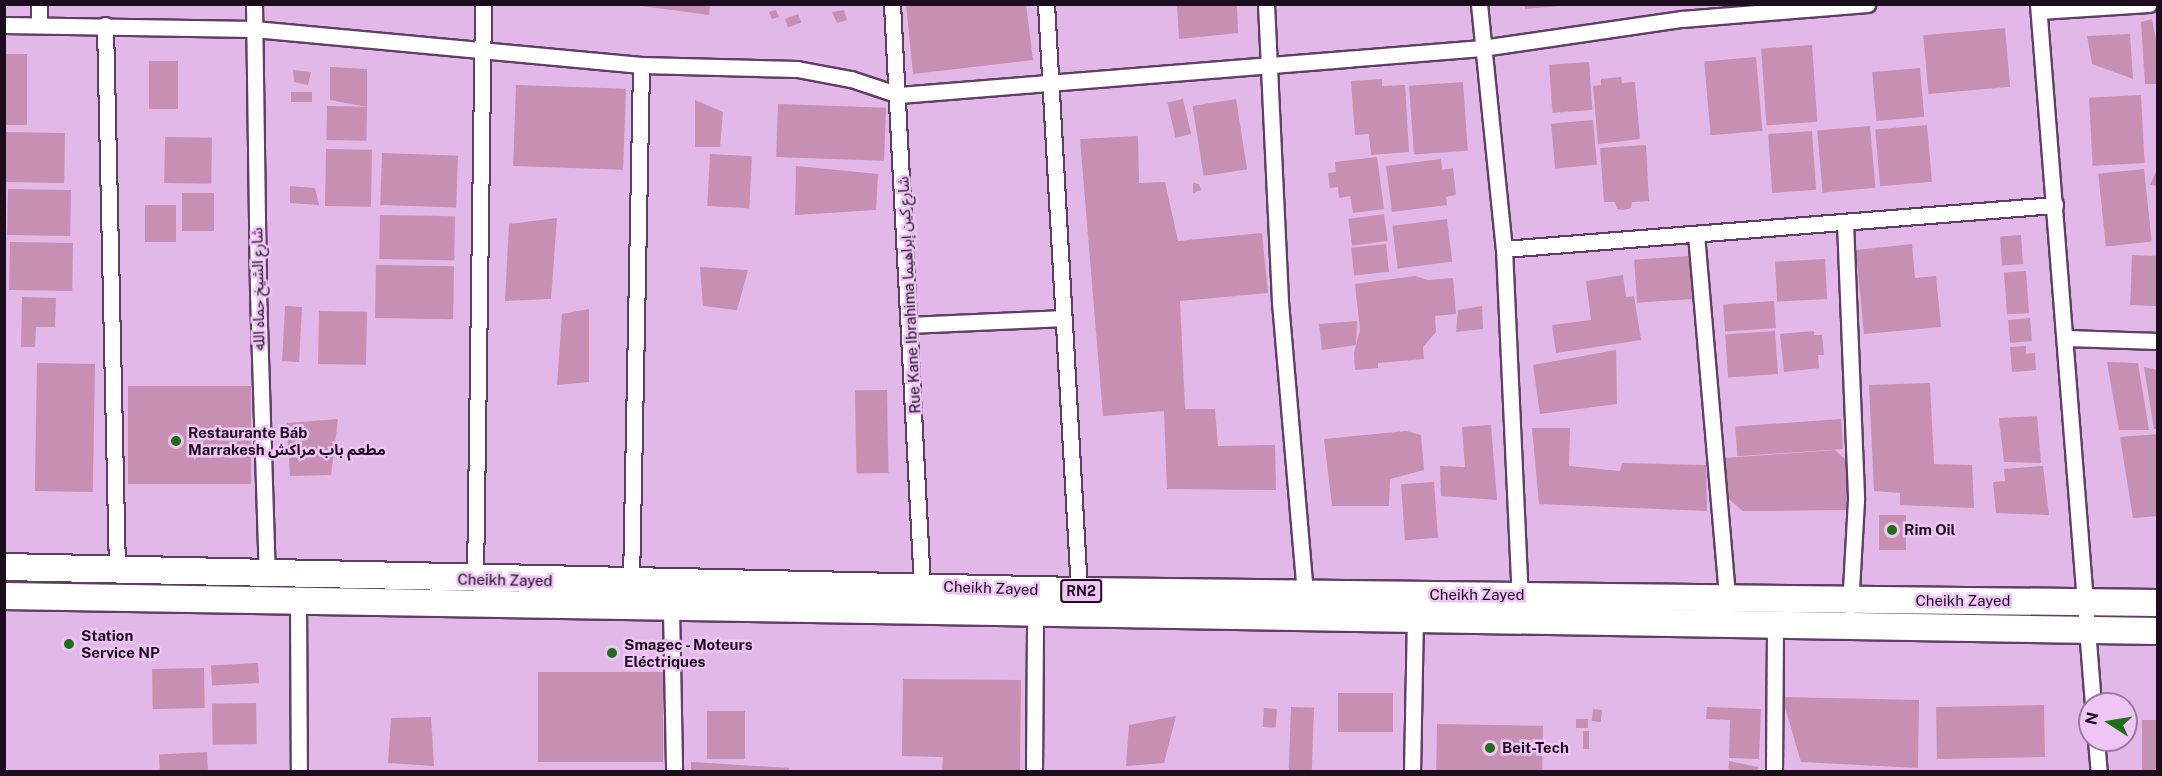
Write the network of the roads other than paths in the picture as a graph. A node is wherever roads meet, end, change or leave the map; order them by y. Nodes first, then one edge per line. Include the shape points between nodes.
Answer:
1 (39, 4) edge
2 (254, 4) edge
3 (483, 4) edge
4 (892, 4) edge
5 (1046, 4) edge
6 (1266, 4) edge
7 (1479, 4) edge
8 (1867, 4) edge
9 (2149, 4) edge
10 (1808, 7) edge
11 (2039, 8) edge
12 (4, 25) edge
13 (39, 25) junction
14 (105, 25) junction
15 (254, 29) junction
16 (1482, 48) junction
17 (483, 50) junction
18 (1270, 63) junction
19 (641, 65) junction
20 (1051, 82) junction
21 (899, 95) junction
22 (2055, 206) junction
23 (1845, 222) junction
24 (1696, 234) junction
25 (1504, 249) junction
26 (1063, 318) junction
27 (910, 325) junction
28 (2066, 338) junction
29 (2157, 341) edge
30 (4, 567) edge
31 (117, 572) junction
32 (267, 574) junction
33 (475, 579) junction
34 (631, 582) junction
35 (922, 586) junction
36 (1079, 591) junction
37 (1305, 594) junction
38 (1520, 595) junction
39 (4, 596) edge
40 (1727, 599) junction
41 (298, 600) junction
42 (2085, 601) junction
43 (2157, 603) edge
44 (671, 609) junction
45 (1850, 613) junction
46 (1035, 615) junction
47 (1415, 621) junction
48 (1775, 624) junction
49 (2088, 630) junction
50 (2157, 631) edge
51 (2092, 692) edge
52 (2097, 752) edge
53 (299, 771) edge
54 (674, 771) edge
55 (1034, 771) edge
56 (1412, 771) edge
57 (1774, 771) edge
58 (2099, 771) edge

1 - 13 street
2 - 15 street, شارع الشيخ حماه الله
3 - 17 street
4 - 21 street, Rue Kane Ibrahima شارع كين إبراهيما
5 - 20 street
6 - 18 street
7 - 16 street
8 - 10 street
9 - 11 street
10 - 16 street via 1682,19
11 - 22 street
12 - 13 street
13 - 14 street
14 - 15 street
14 - 31 street
15 - 17 street
15 - 32 street, شارع الشيخ حماه الله
16 - 18 street
16 - 25 street
17 - 19 street
17 - 33 street
18 - 20 street
18 - 37 street via 1280,302
19 - 21 street via 797,69 851,79
19 - 34 street
20 - 21 street
20 - 26 street
21 - 27 street, Rue Kane Ibrahima شارع كين إبراهيما
22 - 23 street
22 - 28 street
23 - 24 street
23 - 45 street via 1856,500
24 - 25 street
24 - 40 street
25 - 38 street
26 - 27 street
26 - 36 street
27 - 35 street, Rue Kane Ibrahima شارع كين إبراهيما
28 - 29 street
28 - 42 street
30 - 31 highway, Cheikh Zayed / RN2
31 - 32 highway, Cheikh Zayed / RN2
32 - 33 highway, Cheikh Zayed / RN2
33 - 34 highway, Cheikh Zayed / RN2
34 - 35 highway, Cheikh Zayed / RN2
35 - 36 highway, Cheikh Zayed / RN2
36 - 37 highway, Cheikh Zayed / RN2
37 - 38 highway, Cheikh Zayed / RN2
38 - 40 highway, Cheikh Zayed / RN2
39 - 41 highway, Cheikh Zayed / RN2
40 - 45 highway, Cheikh Zayed / RN2
41 - 44 highway, Cheikh Zayed / RN2
41 - 53 street
42 - 43 highway, Cheikh Zayed / RN2
42 - 45 highway, Cheikh Zayed / RN2
42 - 49 street
44 - 46 highway, Cheikh Zayed / RN2
44 - 54 street
45 - 48 highway, Cheikh Zayed / RN2
45 - 49 highway, Cheikh Zayed / RN2
46 - 47 highway, Cheikh Zayed / RN2
46 - 55 street
47 - 48 highway, Cheikh Zayed / RN2
47 - 56 street
48 - 57 street
49 - 50 highway, Cheikh Zayed / RN2
49 - 51 street
52 - 58 street

